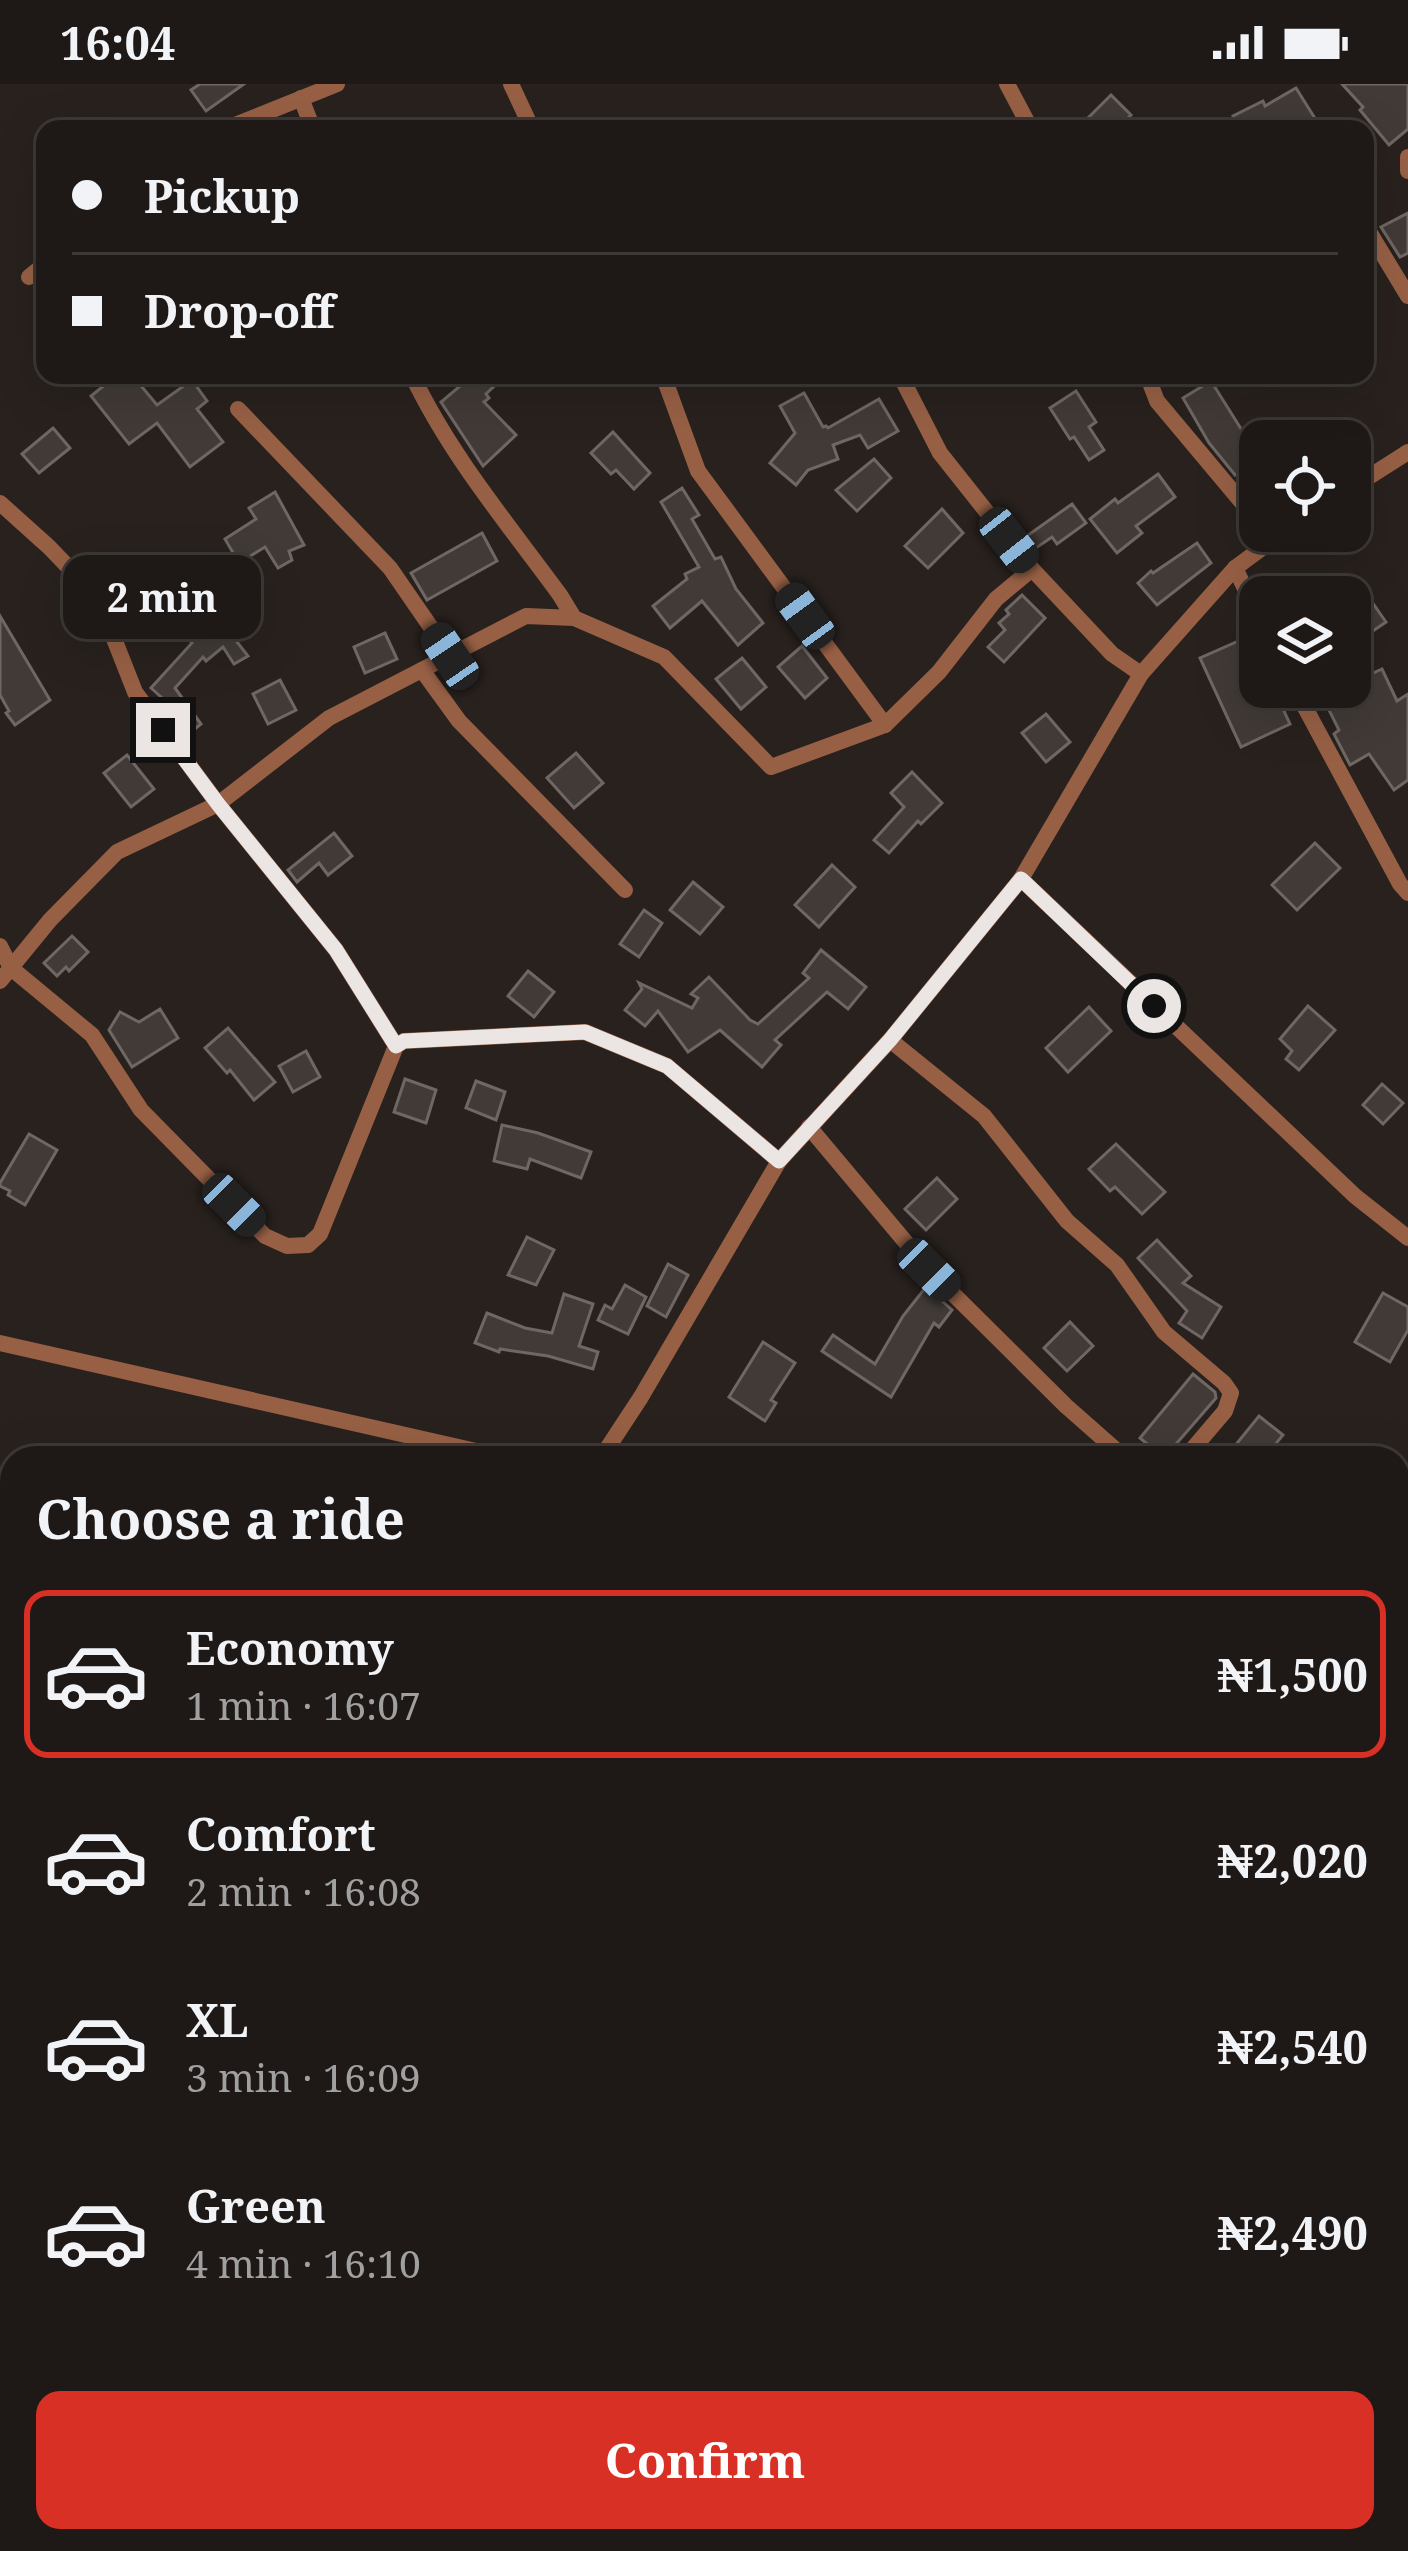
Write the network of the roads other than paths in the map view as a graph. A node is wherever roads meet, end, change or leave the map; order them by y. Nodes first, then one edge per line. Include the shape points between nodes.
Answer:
1 (338, 84) edge
2 (511, 84) edge
3 (1007, 84) edge
4 (301, 98) junction
5 (247, 120) edge
6 (310, 120) edge
7 (528, 120) edge
8 (1026, 120) edge
9 (1408, 157) edge
10 (1408, 172) edge
11 (1374, 240) edge
12 (36, 271) edge
13 (28, 277) dead end
14 (1408, 296) edge
15 (416, 384) edge
16 (666, 384) edge
17 (905, 384) edge
18 (1150, 384) edge
19 (238, 410) dead end
20 (1408, 452) edge
21 (1371, 476) edge
22 (1239, 499) edge
23 (0, 503) edge
24 (1253, 552) edge
25 (1235, 568) junction
26 (1032, 569) junction
27 (1239, 576) edge
28 (574, 618) junction
29 (450, 656) junction
30 (422, 670) junction
31 (1141, 674) junction
32 (1304, 708) edge
33 (885, 725) junction
34 (218, 804) junction
35 (1021, 879) junction
36 (625, 890) dead end
37 (1408, 893) edge
38 (0, 946) edge
39 (6, 974) edge
40 (890, 1040) junction
41 (396, 1046) junction
42 (809, 1127) junction
43 (779, 1161) junction
44 (1408, 1238) edge
45 (0, 1343) edge
46 (454, 1446) edge
47 (609, 1446) edge
48 (1111, 1446) edge
49 (1195, 1446) edge

1 - 4 street
2 - 7 street
3 - 8 street
4 - 5 street
4 - 6 street
9 - 10 street
11 - 14 street
12 - 13 street
15 - 28 street
16 - 33 street via 698,471
17 - 26 street via 940,453
18 - 22 street
19 - 29 street via 390,568
20 - 21 street
23 - 34 street via 98,598 135,692
24 - 25 street
25 - 27 street
25 - 31 street
26 - 31 street
26 - 33 street
28 - 29 street via 526,616
28 - 33 street via 664,657 771,767
29 - 30 street
30 - 34 street via 329,718
30 - 36 street via 459,721
31 - 35 street
32 - 37 street
34 - 39 street via 117,852
34 - 41 street via 336,950
35 - 40 street
35 - 44 street
38 - 39 street
39 - 41 street via 92,1036 141,1110 265,1236 287,1246 308,1245 320,1234
40 - 42 street
40 - 49 street via 984,1116 1066,1221 1117,1265 1164,1332 1224,1383 1231,1393 1226,1411
41 - 43 street via 585,1032 667,1066
42 - 43 street
42 - 48 street via 929,1270
43 - 47 street
45 - 46 street

